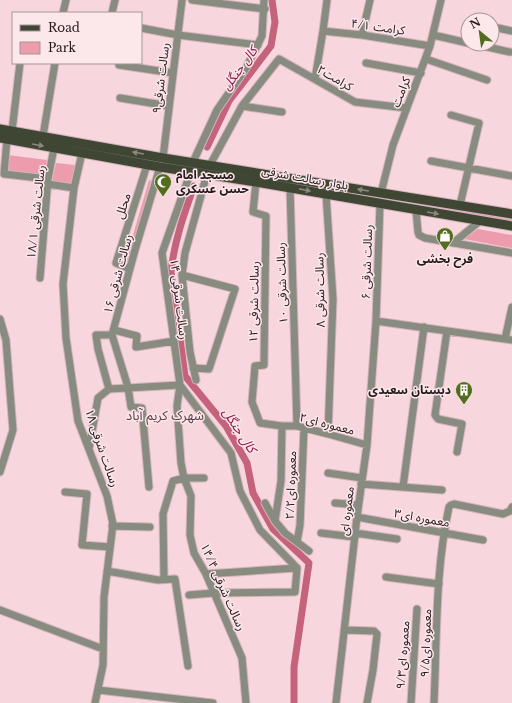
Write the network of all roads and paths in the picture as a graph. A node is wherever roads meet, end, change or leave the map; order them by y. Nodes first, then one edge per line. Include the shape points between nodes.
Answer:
1 (66, 0) edge
2 (115, 0) edge
3 (182, 0) edge
4 (192, 0) edge
5 (264, 0) edge
6 (327, 0) edge
7 (370, 0) edge
8 (441, 0) edge
9 (265, 9) junction
10 (64, 12) edge
11 (112, 12) edge
12 (142, 28) edge
13 (500, 28) edge
14 (323, 31) junction
15 (512, 31) edge
16 (178, 35) junction
17 (362, 35) junction
18 (433, 35) junction
19 (460, 41) edge
20 (258, 45) junction
21 (430, 46) junction
22 (500, 50) edge
23 (511, 52) edge
24 (426, 59) junction
25 (366, 63) dead end
26 (20, 64) edge
27 (55, 64) edge
28 (119, 65) dead end
29 (173, 73) junction
30 (421, 73) junction
31 (315, 78) junction
32 (488, 80) dead end
33 (120, 98) dead end
34 (169, 106) junction
35 (242, 106) junction
36 (406, 108) junction
37 (282, 112) dead end
38 (452, 115) dead end
39 (0, 129) edge
40 (12, 131) junction
41 (43, 136) junction
42 (3, 139) edge
43 (54, 148) junction
44 (82, 153) junction
45 (163, 158) junction
46 (431, 161) dead end
47 (147, 165) junction
48 (160, 167) junction
49 (192, 167) junction
50 (469, 168) junction
51 (209, 170) junction
52 (512, 176) edge
53 (257, 177) junction
54 (48, 182) junction
55 (74, 188) junction
56 (290, 188) junction
57 (381, 193) junction
58 (326, 194) junction
59 (380, 204) junction
60 (460, 205) junction
61 (416, 210) junction
62 (512, 214) edge
63 (480, 221) junction
64 (512, 226) edge
65 (453, 243) junction
66 (512, 253) edge
67 (130, 269) junction
68 (182, 275) junction
69 (40, 278) dead end
70 (512, 307) edge
71 (0, 319) edge
72 (376, 321) junction
73 (424, 328) junction
74 (447, 331) junction
75 (113, 333) junction
76 (509, 339) edge
77 (174, 341) junction
78 (193, 368) junction
79 (196, 380) dead end
80 (180, 385) junction
81 (128, 387) junction
82 (109, 389) junction
83 (260, 423) joint
84 (282, 426) junction
85 (301, 427) junction
86 (328, 434) junction
87 (367, 445) junction
88 (89, 449) junction
89 (458, 452) dead end
90 (0, 472) edge
91 (328, 473) dead end
92 (184, 478) junction
93 (204, 478) dead end
94 (362, 481) junction
95 (150, 487) dead end
96 (403, 487) junction
97 (442, 490) dead end
98 (65, 492) dead end
99 (266, 503) dead end
100 (335, 503) dead end
101 (358, 505) junction
102 (512, 507) edge
103 (357, 517) junction
104 (276, 521) junction
105 (112, 526) junction
106 (150, 527) dead end
107 (321, 533) dead end
108 (444, 533) junction
109 (355, 535) junction
110 (397, 539) dead end
111 (483, 540) dead end
112 (297, 542) junction
113 (110, 547) junction
114 (309, 551) dead end
115 (297, 568) junction
116 (107, 572) junction
117 (206, 574) junction
118 (386, 577) dead end
119 (164, 579) junction
120 (439, 584) junction
121 (214, 593) junction
122 (189, 595) dead end
123 (417, 608) dead end
124 (0, 610) edge
125 (344, 630) junction
126 (103, 649) junction
127 (188, 666) dead end
128 (98, 690) junction
129 (95, 703) edge
130 (213, 703) edge
131 (246, 703) edge
132 (336, 703) edge
133 (366, 703) edge
134 (411, 703) edge
135 (434, 703) edge

1 - 10 street
2 - 11 street
3 - 16 street, رسالت شرقی۹
4 - 9 street
5 - 9 street, رسالت شرقی ۱۴
6 - 14 street
7 - 17 street
8 - 18 street, کرامت
9 - 20 street, رسالت شرقی ۱۴ via 262,36
12 - 16 street
13 - 15 street
14 - 17 street, کرامت ۴/۱
14 - 31 street
16 - 20 street
16 - 29 street, رسالت شرقی۹
17 - 21 street, کرامت ۴/۱
18 - 19 street
18 - 21 street, کرامت
20 - 49 street, رسالت شرقی ۱۴ via 246,68 217,110
21 - 24 street, کرامت
22 - 23 street
24 - 30 street, کرامت
24 - 32 street
25 - 30 street
26 - 40 street
27 - 41 street
28 - 29 street
29 - 34 street, رسالت شرقی۹
30 - 36 street, کرامت
31 - 35 street, کرامت۲ via 279,59
31 - 36 street, کرامت۲ via 355,102
33 - 34 street
34 - 45 street, رسالت شرقی۹
35 - 37 street
35 - 51 street
36 - 57 street, کرامت via 393,145
38 - 50 street via 479,123
39 - 40 main road, بلوار رسالت شرقی
40 - 41 main road, بلوار رسالت شرقی
45 -> 41 main road, بلوار رسالت شرقی
42 -> 43 main road, بلوار رسالت شرقی
42 - 54 street via 4,174
43 - 44 main road, بلوار رسالت شرقی
43 - 54 street, رسالت شرقی ۱۸/۱
44 - 47 main road, بلوار رسالت شرقی
44 - 55 street, رسالت شرقی ۱۸
45 - 49 main road, بلوار رسالت شرقی
46 - 50 street
47 - 48 main road, بلوار رسالت شرقی
47 - 67 street, محلل via 116,263
48 - 49 main road, بلوار رسالت شرقی
48 - 67 street, رسالت شرقی ۱۶
49 - 51 main road, بلوار رسالت شرقی
49 - 77 street, رسالت شرقی ۱۴ via 162,253
50 - 52 street
50 - 60 street
51 - 53 main road, بلوار رسالت شرقی
51 - 68 street via 185,253
53 - 56 main road, بلوار رسالت شرقی
57 -> 53 main road, بلوار رسالت شرقی
53 - 83 street, رسالت شرقی ۱۲ via 254,212 266,216 264,365 255,366 252,402
54 - 55 street
54 - 69 street, رسالت شرقی ۱۸/۱
55 - 88 street, رسالت شرقی ۱۸ via 63,284 65,331 78,421
56 -> 58 main road, بلوار رسالت شرقی
56 - 85 street, رسالت شرقی ۱۰ via 296,378
57 - 60 main road, بلوار رسالت شرقی
58 - 59 main road, بلوار رسالت شرقی
58 - 86 street, رسالت شرقی ۸ via 333,299
59 - 61 main road, بلوار رسالت شرقی
59 - 72 street, رسالت شرقی ۶
60 - 62 main road, بلوار رسالت شرقی
61 -> 63 main road, بلوار رسالت شرقی
61 - 65 street via 419,235
63 - 64 main road, بلوار رسالت شرقی
63 - 65 street
65 - 66 street
67 - 75 street, رسالت شرقی ۱۶
68 - 78 street
68 - 78 street via 235,289 208,369
70 - 76 street
71 - 90 street via 6,340 13,430
72 - 73 street
72 - 87 street, معموره ای
73 - 74 street
73 - 96 street
74 - 76 street
74 - 89 street via 435,415 438,419 462,424
75 - 77 street via 137,336 136,347
75 - 81 street
75 - 82 street via 96,335
77 - 80 street, رسالت شرقی ۱۴
78 - 79 street
80 - 81 street
80 - 92 street, رسالت شرقی ۱۴/۴ via 178,406
80 - 115 street via 231,453 240,491 260,530
81 - 82 street
81 - 95 street via 131,407 142,408
82 - 88 street via 98,398
83 - 84 street, معموره ای۲
84 - 85 street, معموره ای۲
84 - 104 street via 281,481
85 - 86 street, معموره ای۲
85 - 112 street, معموره ای۲/۲ via 300,525
86 - 87 street, معموره ای۲
87 - 94 street, معموره ای
88 - 105 street, رسالت شرقی ۱۸ via 107,496
91 - 94 street
92 - 93 street
92 - 117 street, رسالت شرقی ۱۴/۴ via 191,496 190,535 194,553
92 - 119 street via 173,481 163,514
94 - 96 street
94 - 101 street, معموره ای
96 - 97 street
98 - 113 street via 87,494 82,545
99 - 104 street
100 - 101 street
101 - 103 street, معموره ای
102 - 108 street, معموره ای۹/۵ via 503,514 451,505
103 - 108 street, معموره ای۳
103 - 109 street, معموره ای
104 - 112 street via 285,533
105 - 106 street
105 - 113 street, رسالت شرقی ۱۸
107 - 109 street
108 - 111 street, معموره ای۳
108 - 120 street, معموره ای۹/۵
109 - 110 street
109 - 125 street, معموره ای
112 - 114 street
113 - 116 street, رسالت شرقی ۱۸
115 - 117 street
115 - 121 street via 295,592
116 - 119 street
116 - 126 street, رسالت شرقی ۱۸
117 - 121 street, رسالت شرقی ۱۴/۴
118 - 120 street
119 - 127 street via 175,579
120 - 135 street, معموره ای۹/۵
121 - 122 street
121 - 131 street, رسالت شرقی ۱۴/۴ via 242,658
123 - 134 street, معموره ای۹/۳
124 - 126 street
125 - 132 street, معموره ای
125 - 133 street via 377,634 374,670
126 - 128 street, رسالت شرقی ۱۸
128 - 129 street, رسالت شرقی ۱۸
128 - 130 street

